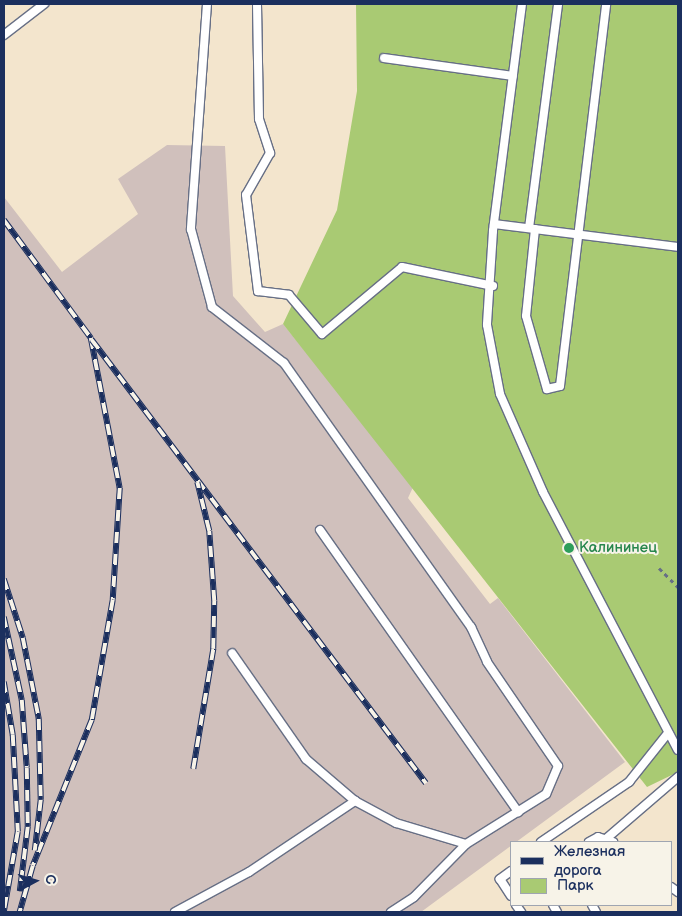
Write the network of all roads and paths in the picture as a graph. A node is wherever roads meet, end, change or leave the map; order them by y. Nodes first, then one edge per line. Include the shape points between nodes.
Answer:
1 (44, 4) edge
2 (207, 4) edge
3 (257, 4) edge
4 (522, 4) edge
5 (558, 4) edge
6 (606, 4) edge
7 (4, 35) edge
8 (384, 58) dead end
9 (513, 76) junction
10 (494, 224) junction
11 (532, 229) junction
12 (575, 234) junction
13 (678, 247) edge
14 (492, 286) junction
15 (320, 530) dead end
16 (660, 568) dead end
17 (678, 587) edge
18 (232, 653) dead end
19 (668, 733) junction
20 (678, 750) edge
21 (678, 777) edge
22 (355, 802) junction
23 (518, 812) junction
24 (610, 840) edge
25 (542, 841) edge
26 (466, 844) junction
27 (510, 872) edge
28 (510, 894) edge
29 (175, 912) edge
30 (391, 912) edge

1 - 7 lane
2 - 23 lane via 191,229 212,307 284,363 471,627 487,662 558,766 546,794
3 - 14 lane via 259,119 270,152 246,195 258,291 289,295 322,334 402,267
4 - 9 lane
5 - 11 lane
6 - 12 lane
8 - 9 lane
9 - 10 lane
10 - 11 lane
10 - 14 lane
11 - 12 lane
11 - 12 lane via 526,316 547,389 560,386
12 - 13 lane
14 - 19 lane via 487,325 500,394 543,492
15 - 23 lane
16 - 17 path
18 - 22 lane via 306,758
19 - 20 lane
19 - 25 lane via 629,782
21 - 24 lane
22 - 26 lane via 396,822
22 - 29 lane via 249,872
23 - 26 lane
26 - 30 lane via 414,896
27 - 28 lane via 500,879

